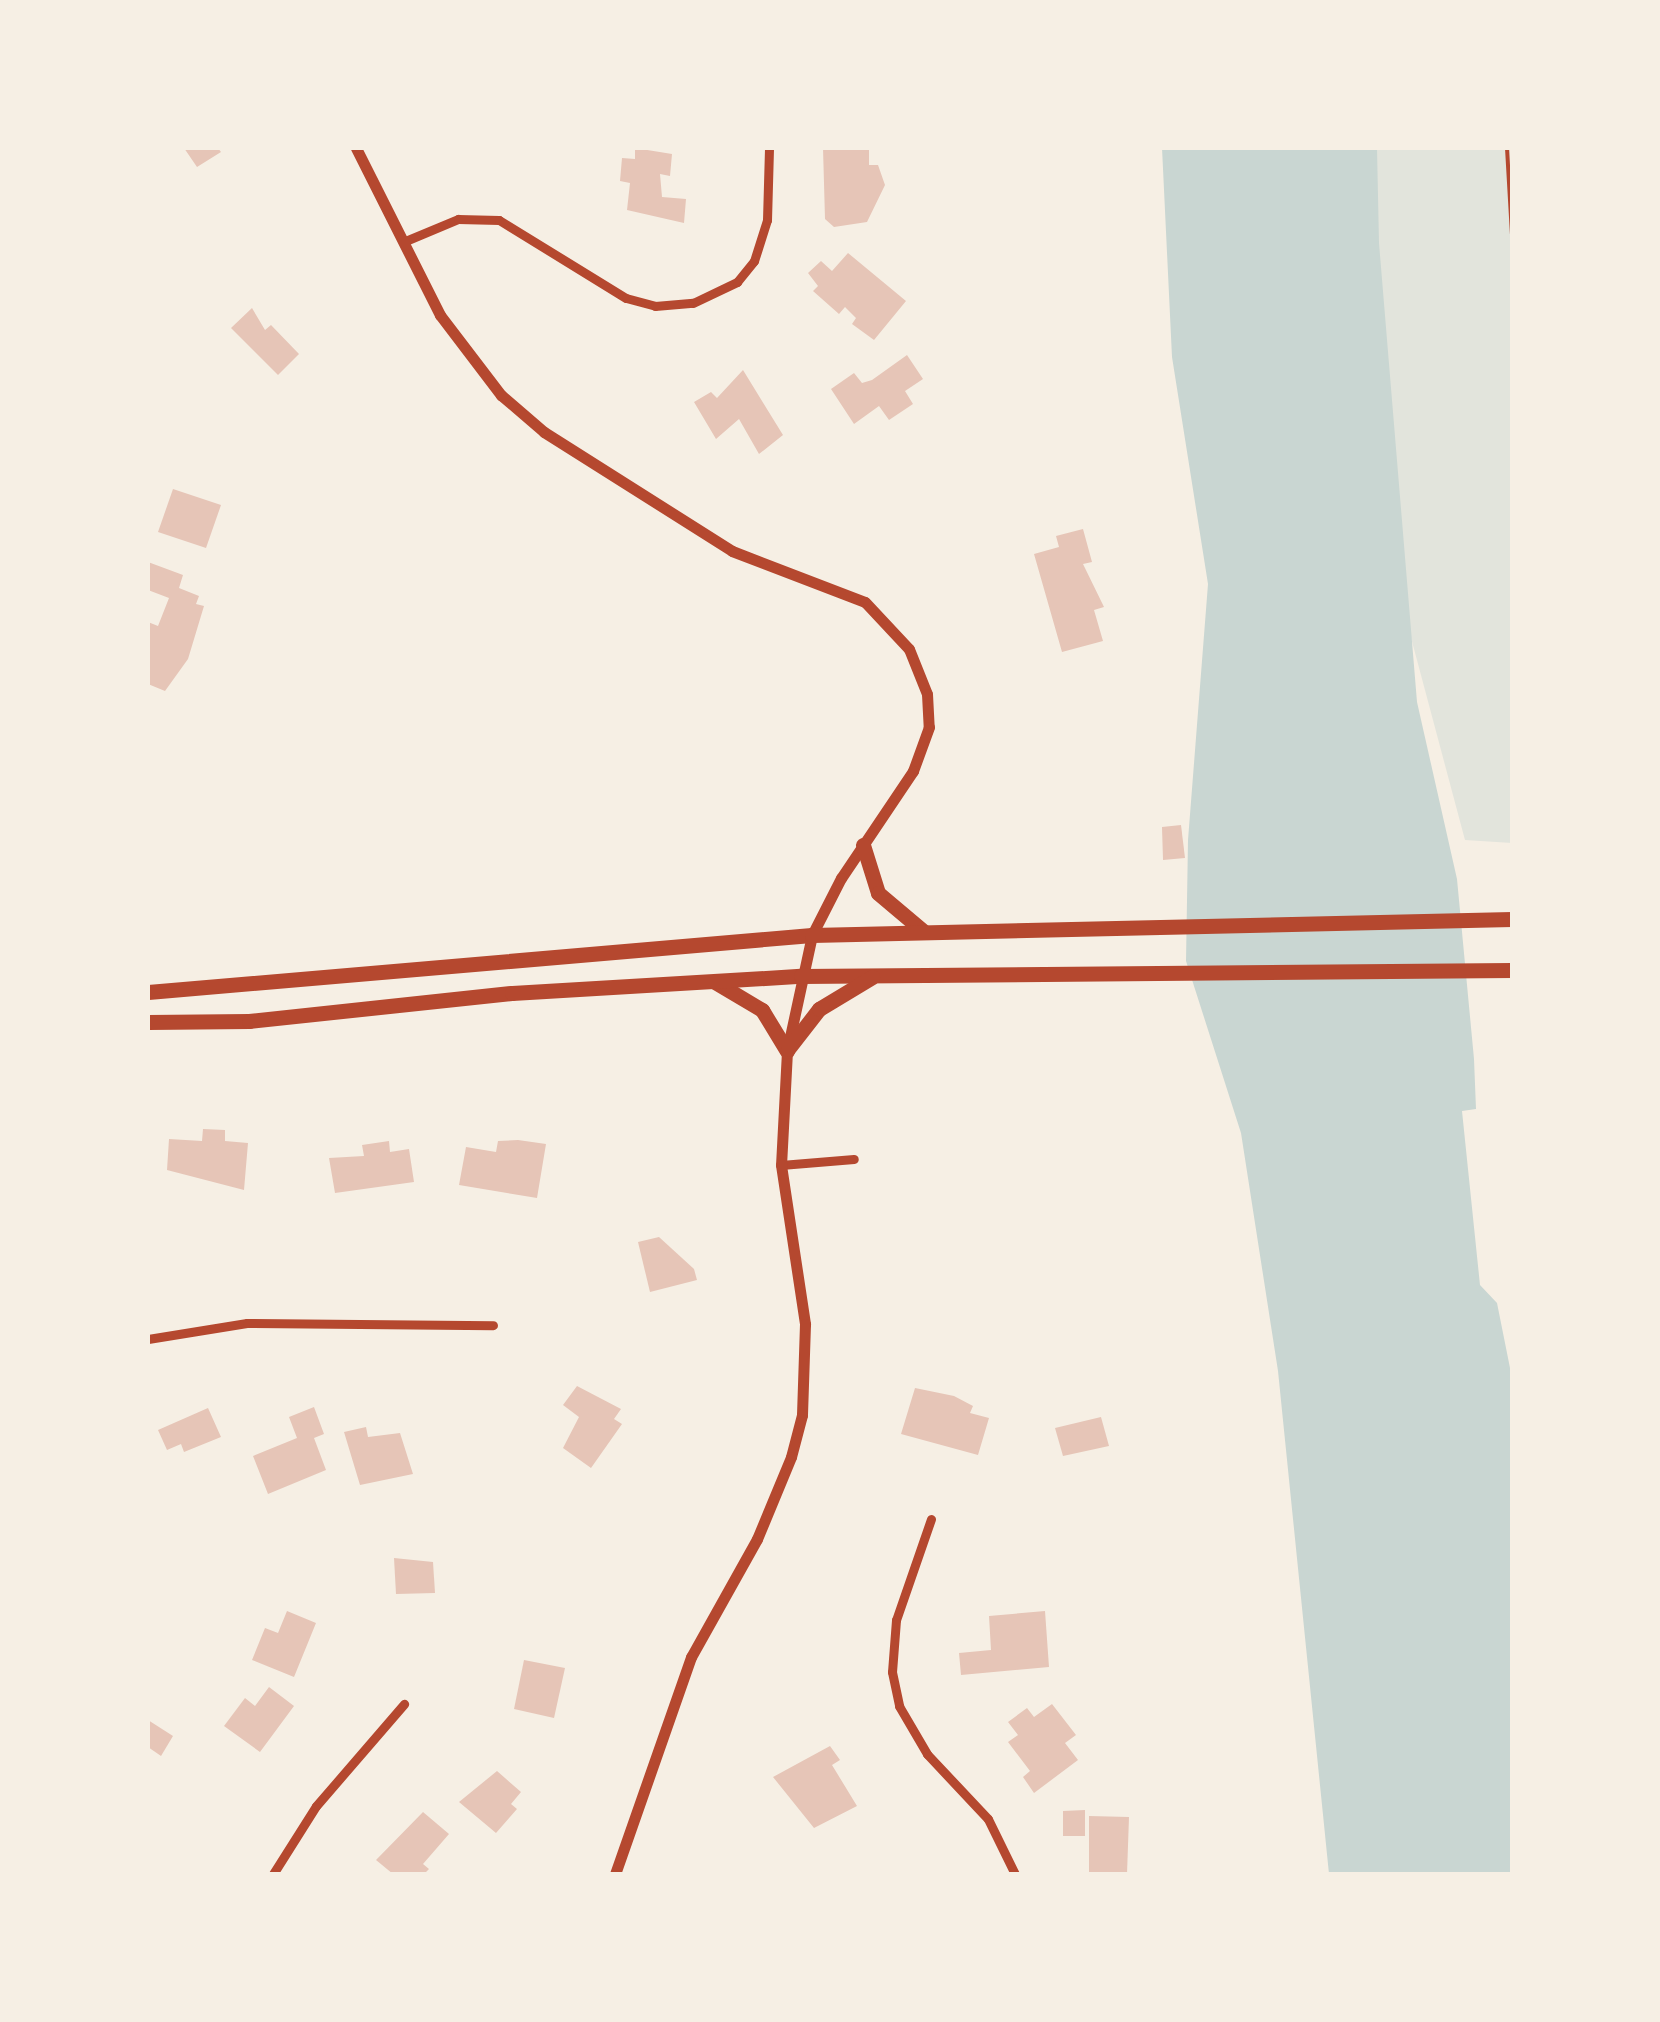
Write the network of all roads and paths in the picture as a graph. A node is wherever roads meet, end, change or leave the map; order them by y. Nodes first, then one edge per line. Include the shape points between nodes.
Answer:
1 (356, 148) edge
2 (769, 148) edge
3 (1507, 148) edge
4 (1512, 235) edge
5 (403, 242) junction
6 (864, 845) junction
7 (1512, 919) edge
8 (927, 933) junction
9 (812, 935) junction
10 (1512, 970) edge
11 (801, 976) junction
12 (876, 976) junction
13 (711, 980) junction
14 (148, 992) edge
15 (148, 1022) edge
16 (788, 1050) junction
17 (854, 1159) dead end
18 (782, 1165) junction
19 (493, 1326) dead end
20 (148, 1339) edge
21 (931, 1519) dead end
22 (404, 1704) dead end
23 (273, 1874) edge
24 (615, 1874) edge
25 (1015, 1874) edge

1 - 5 street
2 - 5 street via 766,220 754,260 736,282 693,302 656,306 626,298 500,220 458,220
3 - 4 path
5 - 6 street via 464,352 544,432 740,556 851,592 909,648 927,694 926,743
6 - 8 main road via 878,893
6 - 9 street
7 - 8 main road
8 - 9 main road
9 - 11 street
9 - 14 main road
10 - 12 main road
11 - 12 main road
11 - 13 main road
11 - 16 street
12 - 16 main road via 824,1006
13 - 15 main road via 248,1021
13 - 16 main road via 762,1010
16 - 18 street
17 - 18 street
18 - 24 street via 804,1324 802,1415 757,1539 690,1657
19 - 20 street via 247,1323
21 - 25 street via 896,1620 892,1672 899,1706 927,1754 988,1819
22 - 23 street via 316,1806

